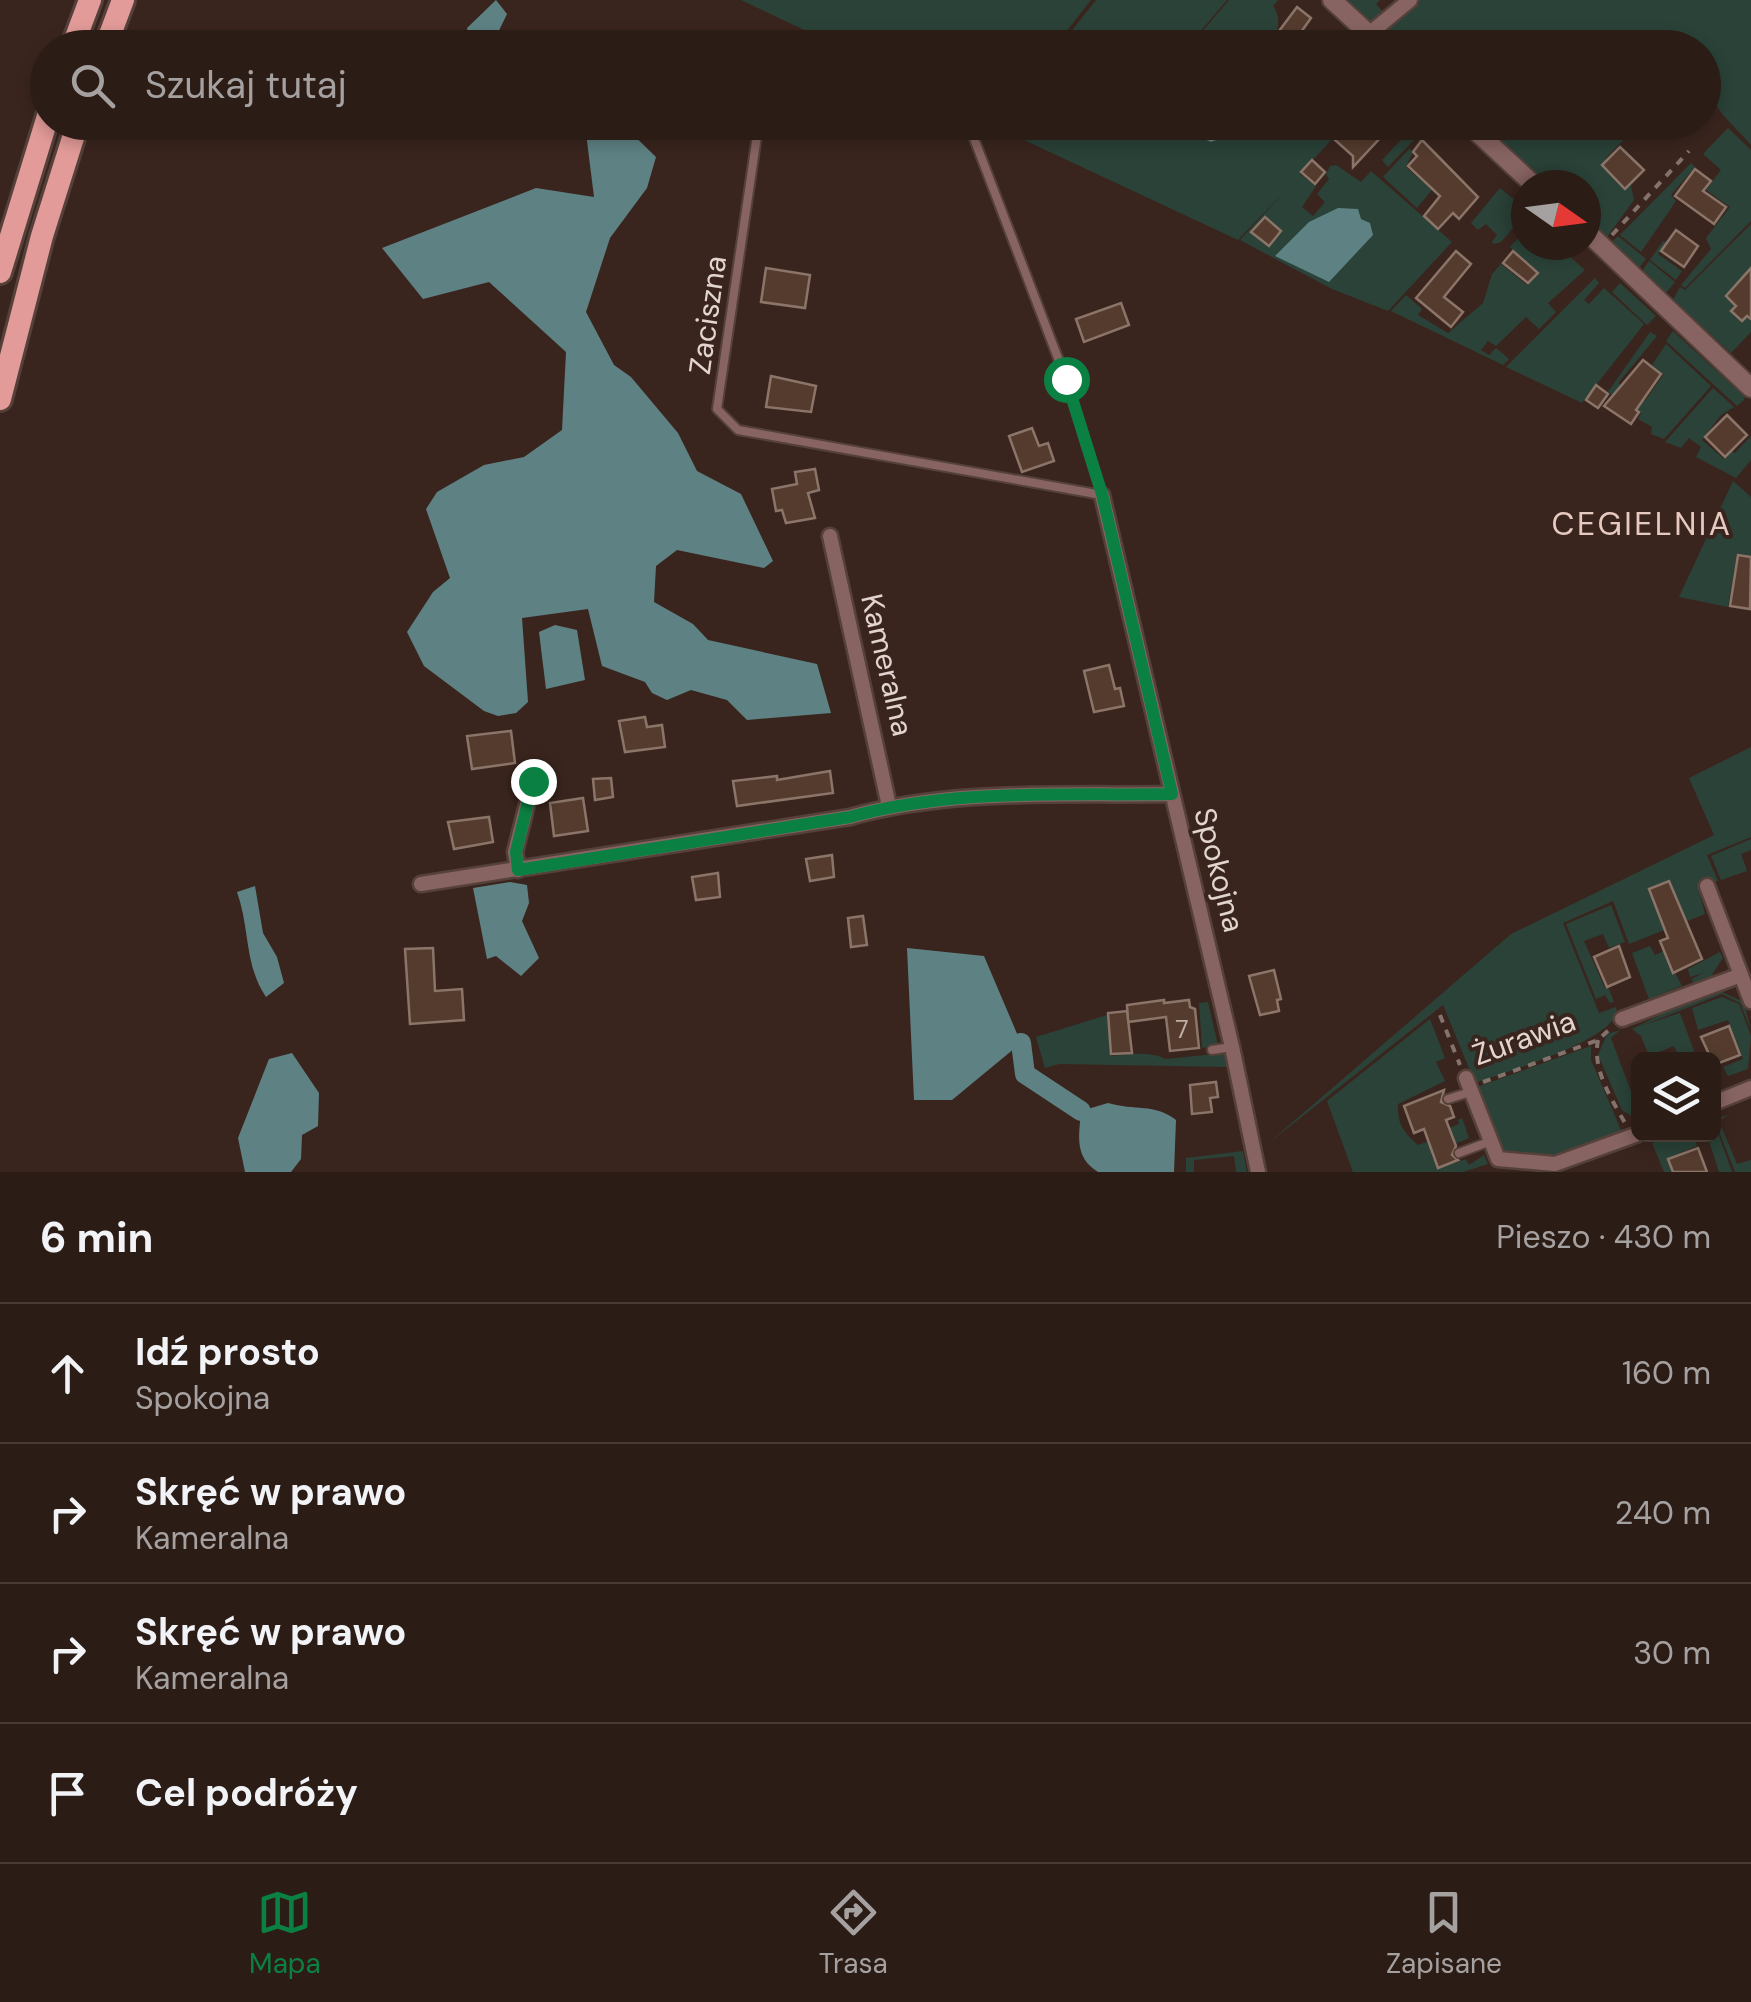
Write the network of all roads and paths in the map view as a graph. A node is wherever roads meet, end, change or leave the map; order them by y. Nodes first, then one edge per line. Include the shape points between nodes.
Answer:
1 (90, 0) edge
2 (123, 0) edge
3 (1332, 0) edge
4 (1410, 0) edge
5 (79, 30) edge
6 (112, 30) edge
7 (1365, 30) edge
8 (1374, 30) edge
9 (41, 140) edge
10 (72, 140) edge
11 (756, 140) edge
12 (975, 140) edge
13 (1485, 140) edge
14 (1689, 151) dead end
15 (1518, 170) edge
16 (1602, 246) joint
17 (0, 272) edge
18 (1751, 388) edge
19 (0, 399) edge
20 (1102, 494) junction
21 (830, 536) dead end
22 (533, 781) dead end
23 (1172, 794) junction
24 (889, 806) junction
25 (518, 870) junction
26 (422, 884) dead end
27 (1707, 886) dead end
28 (1741, 975) junction
29 (1751, 1001) edge
30 (1440, 1015) dead end
31 (1622, 1018) dead end
32 (1232, 1047) junction
33 (1212, 1050) dead end
34 (1468, 1086) junction
35 (1751, 1088) edge
36 (1448, 1100) dead end
37 (1721, 1101) edge
38 (1631, 1128) edge
39 (1631, 1136) edge
40 (1490, 1142) junction
41 (1459, 1153) dead end
42 (1258, 1172) edge

1 - 5 main road
2 - 6 main road
3 - 7 street
4 - 8 street
9 - 17 main road
10 - 19 main road
11 - 20 lane, Zaciszna via 717,409 738,430
12 - 20 lane, Spokojna via 1066,379
13 - 15 street
14 - 16 path
16 - 18 street
20 - 23 street, Spokojna
21 - 24 street, Kameralna
22 - 25 street
23 - 24 street via 978,796
23 - 32 street, Spokojna
24 - 25 street
25 - 26 street
27 - 28 street
28 - 29 street
28 - 31 street
30 - 34 path, Żurawia
32 - 33 lane
32 - 42 street, Spokojna
34 - 36 lane
34 - 38 path, Żurawia via 1598,1040 1595,1055 1604,1082
34 - 40 street, Żurawia
35 - 37 street
39 - 40 street via 1556,1164 1498,1159
40 - 41 lane

